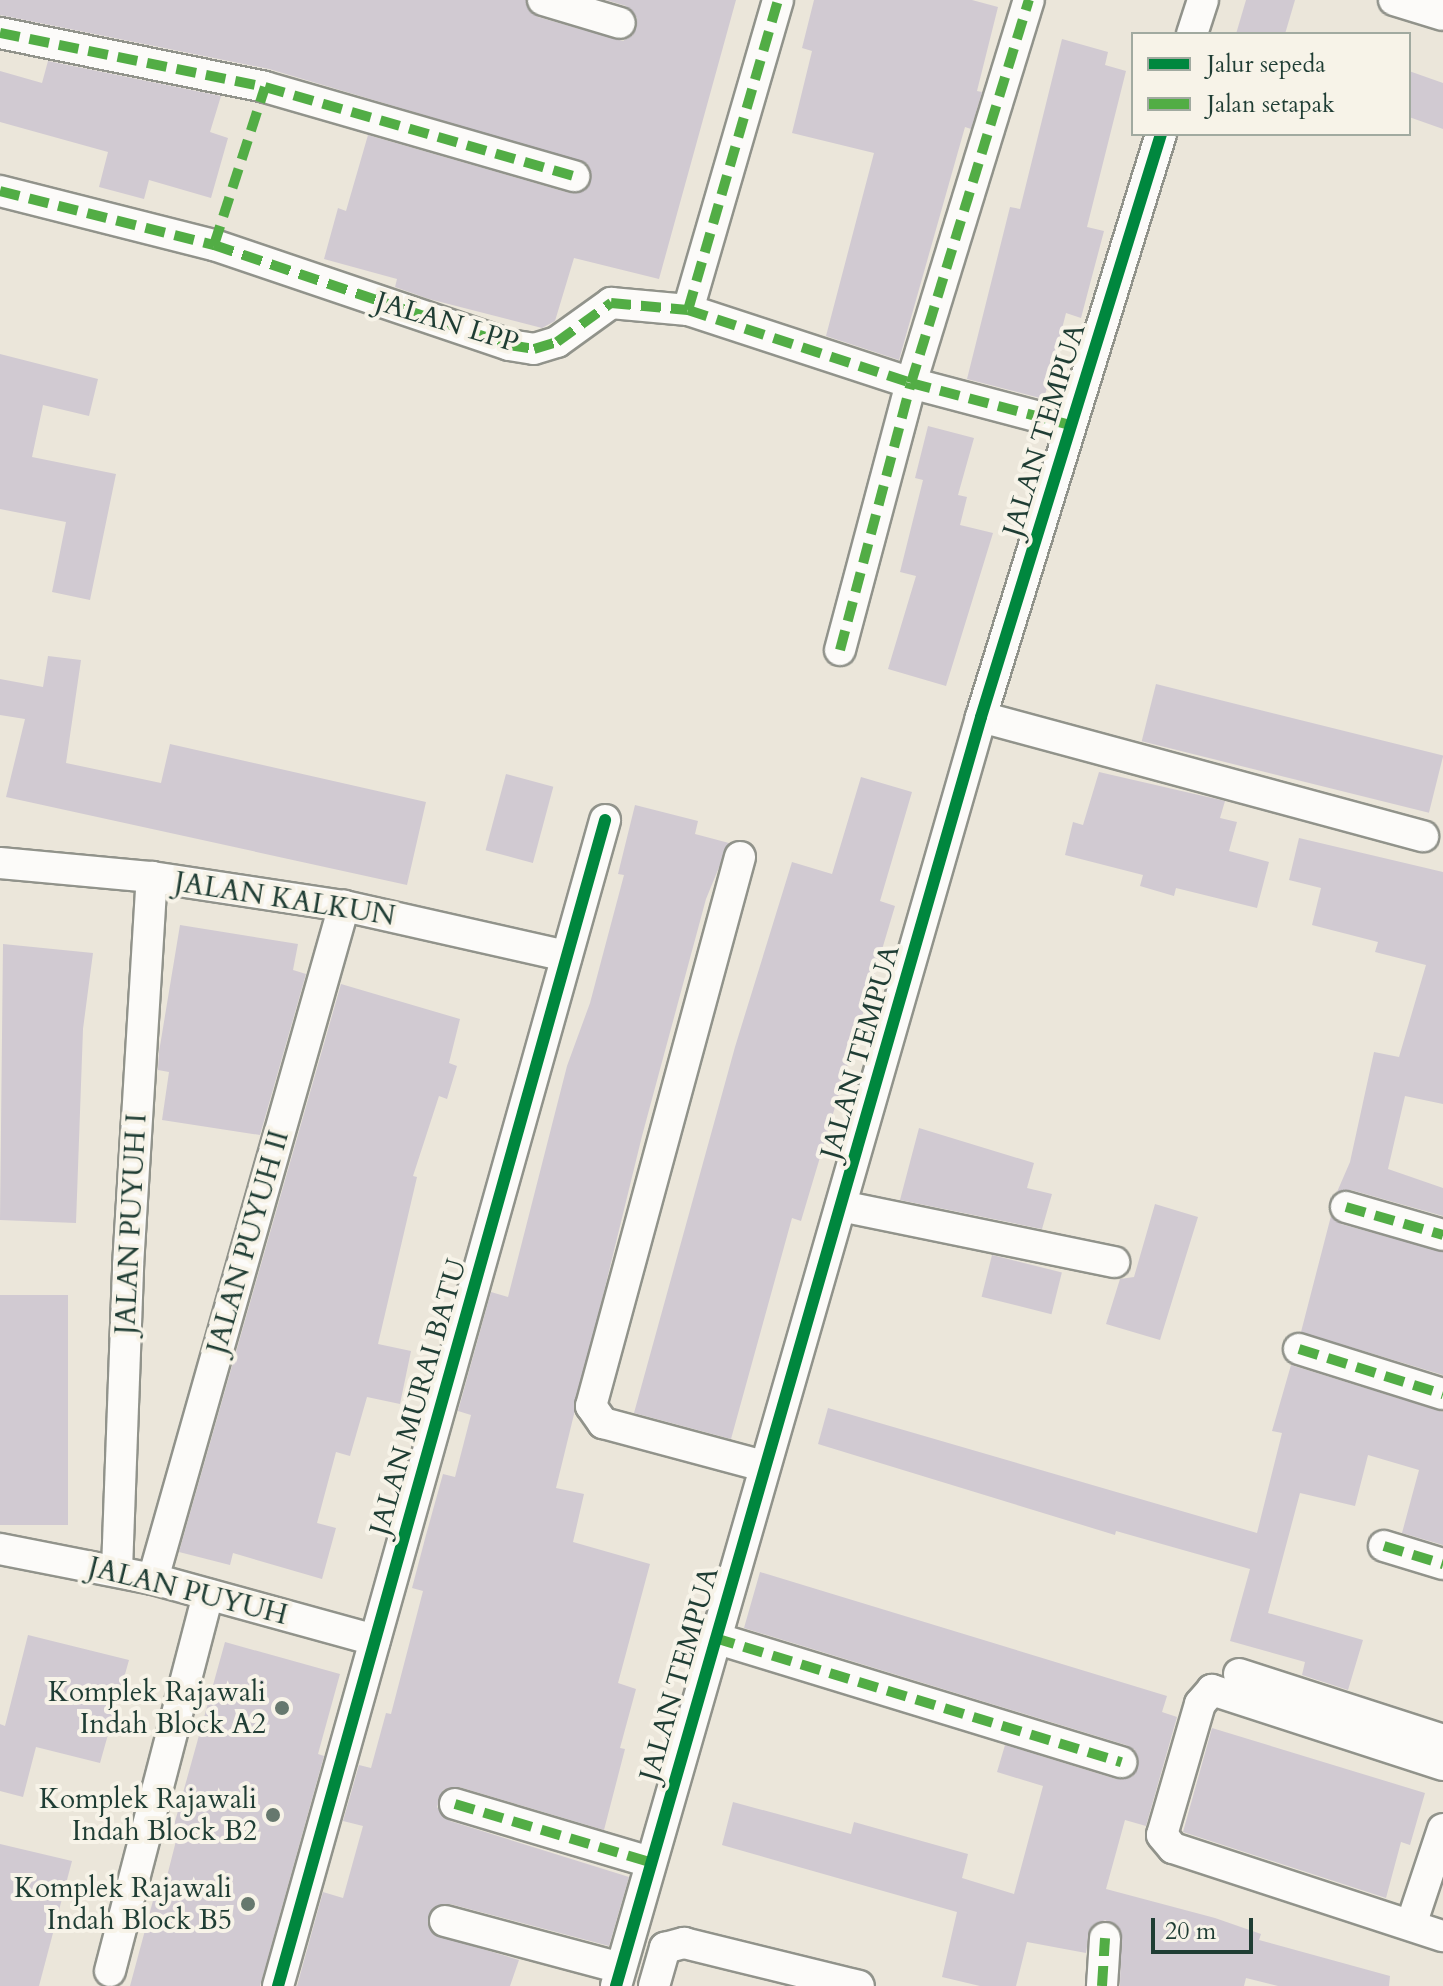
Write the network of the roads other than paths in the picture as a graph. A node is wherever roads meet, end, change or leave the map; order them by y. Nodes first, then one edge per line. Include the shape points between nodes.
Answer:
1 (543, 0) edge
2 (778, 0) edge
3 (1029, 0) edge
4 (1203, 0) edge
5 (620, 23) dead end
6 (1193, 32) edge
7 (0, 33) edge
8 (1160, 136) edge
9 (574, 176) dead end
10 (0, 191) edge
11 (688, 310) junction
12 (911, 383) junction
13 (1070, 425) junction
14 (840, 650) dead end
15 (981, 717) junction
16 (605, 820) dead end
17 (1423, 836) dead end
18 (740, 857) dead end
19 (0, 863) edge
20 (152, 877) junction
21 (344, 906) junction
22 (566, 956) junction
23 (841, 1206) junction
24 (1346, 1207) dead end
25 (1443, 1235) edge
26 (1114, 1262) dead end
27 (1299, 1349) dead end
28 (1443, 1394) edge
29 (763, 1466) junction
30 (1384, 1546) dead end
31 (0, 1549) edge
32 (1443, 1564) edge
33 (117, 1570) junction
34 (153, 1579) junction
35 (208, 1595) junction
36 (715, 1638) junction
37 (375, 1640) junction
38 (1239, 1674) dead end
39 (1443, 1740) edge
40 (1121, 1762) dead end
41 (1443, 1765) edge
42 (455, 1804) dead end
43 (1443, 1829) edge
44 (650, 1862) junction
45 (445, 1921) dead end
46 (1411, 1925) junction
47 (1443, 1936) edge
48 (1105, 1938) dead end
49 (110, 1971) dead end
50 (618, 1977) edge
51 (278, 1986) edge
52 (654, 1986) edge
53 (859, 1986) edge
54 (1102, 1986) edge

1 - 5 street
2 - 11 street
3 - 12 street
4 - 6 street
7 - 9 street via 265,87
8 - 13 street, JALAN TEMPUA
10 - 11 street, JALAN LPP via 214,245 509,345 534,349 557,342 611,303
11 - 12 street, JALAN LPP
12 - 13 street, JALAN LPP
12 - 14 street
13 - 15 street, JALAN TEMPUA
15 - 17 street
15 - 23 street, JALAN TEMPUA
16 - 22 street, JALAN MURAI BATU
18 - 29 street via 591,1406 603,1423
19 - 20 street, JALAN KALKUN
20 - 21 street, JALAN KALKUN
20 - 33 street, JALAN PUYUH I via 128,1266
21 - 22 street, JALAN KALKUN
21 - 34 street, JALAN PUYUH II
22 - 37 street, JALAN MURAI BATU
23 - 26 street
23 - 29 street, JALAN TEMPUA
24 - 25 street
27 - 28 street
29 - 36 street, JALAN TEMPUA
30 - 32 street
31 - 33 street, JALAN PUYUH
33 - 34 street, JALAN PUYUH
34 - 35 street, JALAN PUYUH
35 - 37 street, JALAN PUYUH
35 - 49 street
36 - 40 street
36 - 44 street, JALAN TEMPUA
37 - 51 street, JALAN MURAI BATU
38 - 39 street
41 - 46 street via 1212,1690 1200,1704 1162,1835 1173,1848
42 - 44 street
43 - 46 street
44 - 50 street, JALAN TEMPUA
45 - 50 street
46 - 47 street
48 - 54 street
52 - 53 street via 665,1948 684,1943

